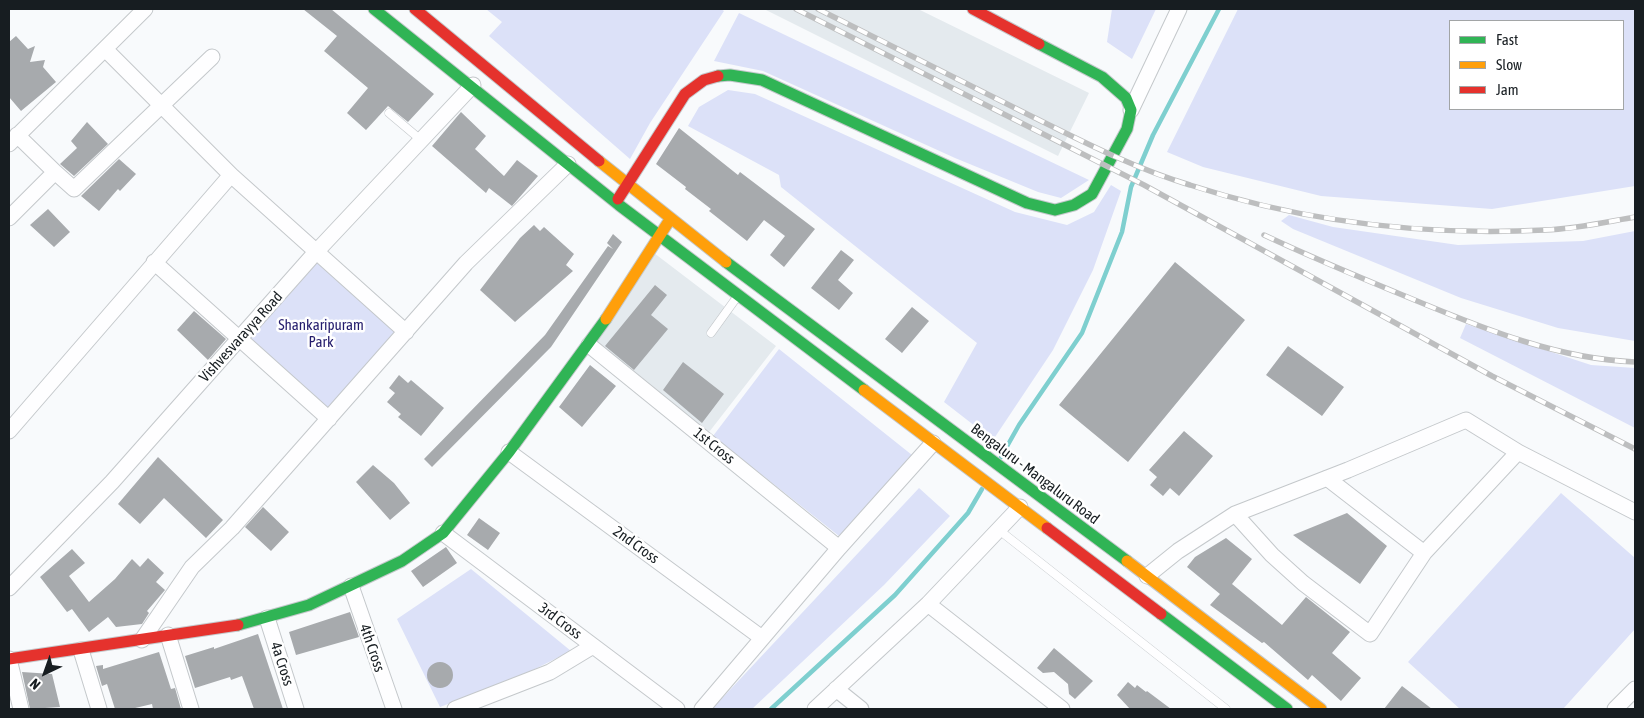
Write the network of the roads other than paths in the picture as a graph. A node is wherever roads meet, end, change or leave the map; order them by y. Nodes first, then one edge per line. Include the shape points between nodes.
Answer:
1 (144, 9) edge
2 (374, 9) edge
3 (415, 9) edge
4 (974, 9) edge
5 (1179, 9) edge
6 (105, 49) junction
7 (212, 57) dead end
8 (489, 67) junction
9 (472, 85) junction
10 (162, 106) junction
11 (1131, 110) junction
12 (389, 113) dead end
13 (13, 139) edge
14 (421, 140) junction
15 (568, 164) junction
16 (55, 172) junction
17 (231, 175) junction
18 (628, 184) junction
19 (616, 202) junction
20 (9, 218) edge
21 (671, 218) junction
22 (660, 235) junction
23 (316, 252) junction
24 (154, 262) junction
25 (738, 296) junction
26 (406, 332) junction
27 (711, 332) dead end
28 (239, 339) junction
29 (589, 345) junction
30 (329, 419) junction
31 (9, 430) edge
32 (933, 443) junction
33 (509, 452) junction
34 (1518, 452) junction
35 (1327, 478) junction
36 (1034, 492) junction
37 (1020, 507) junction
38 (1635, 512) edge
39 (1234, 514) junction
40 (999, 530) junction
41 (443, 533) junction
42 (838, 548) junction
43 (1424, 553) junction
44 (1147, 576) junction
45 (351, 586) junction
46 (9, 588) edge
47 (928, 604) junction
48 (267, 618) junction
49 (168, 636) junction
50 (762, 638) junction
51 (142, 640) junction
52 (593, 646) junction
53 (81, 650) junction
54 (9, 659) edge
55 (836, 689) junction
56 (1635, 689) edge
57 (20, 709) edge
58 (99, 709) edge
59 (191, 709) edge
60 (296, 709) edge
61 (394, 709) edge
62 (455, 709) edge
63 (677, 709) edge
64 (702, 709) edge
65 (815, 709) edge
66 (861, 709) edge
67 (1062, 709) edge
68 (1226, 709) edge
69 (1287, 709) edge
70 (1321, 709) edge
71 (1615, 709) edge

1 - 6 street
2 - 9 main road
3 - 8 main road, Bengaluru - Mangaluru Road
4 - 11 main road via 1102,77 1126,98
5 - 11 street
6 - 10 street
6 - 13 street
7 - 10 street
8 - 9 main road
8 - 18 main road, Bengaluru - Mangaluru Road
9 - 14 street, Vishvesvarayya Road
9 - 15 main road
10 - 16 street via 74,189
10 - 17 street
11 - 18 main road via 1127,129 1092,194 1074,205 1055,210 1027,204 762,80 728,73 700,81 685,94
12 - 14 lane
13 - 16 street
14 - 23 street, Vishvesvarayya Road
15 - 19 main road
15 - 26 street via 466,263
16 - 20 street
17 - 23 street
17 - 24 street
18 - 19 main road
18 - 21 main road, Bengaluru - Mangaluru Road
19 - 22 main road
21 - 22 main road
21 - 36 main road, Bengaluru - Mangaluru Road
22 - 25 main road
22 - 29 main road
23 - 26 street
23 - 28 street, Vishvesvarayya Road
24 - 28 street
24 - 31 street
25 - 27 lane
25 - 32 main road
26 - 30 street
28 - 30 street
28 - 46 street, Vishvesvarayya Road via 112,482
29 - 33 main road
29 - 42 street, 1st Cross
30 - 51 street via 232,528 192,567
32 - 37 main road
32 - 42 street
33 - 41 main road
33 - 50 street, 2nd Cross
34 - 35 street via 1466,420
34 - 38 street
34 - 43 street
35 - 39 street
35 - 43 street
36 - 37 main road
36 - 44 main road, Bengaluru - Mangaluru Road
37 - 40 street
37 - 69 main road
39 - 43 street via 1303,583 1370,634
39 - 44 street
40 - 47 street
40 - 68 lane
41 - 45 main road via 402,561
41 - 52 street, 3rd Cross
42 - 50 street
44 - 70 main road, Bengaluru - Mangaluru Road
45 - 48 main road via 309,605
45 - 61 street, 4th Cross
47 - 55 street
47 - 67 street
48 - 49 main road
48 - 60 street, 4a Cross
49 - 51 main road
49 - 59 street
50 - 64 street
51 - 53 main road
52 - 62 street via 550,672
52 - 63 street, 3rd Cross
53 - 54 main road
53 - 58 street
54 - 57 street
55 - 65 street
55 - 66 street
56 - 71 street

